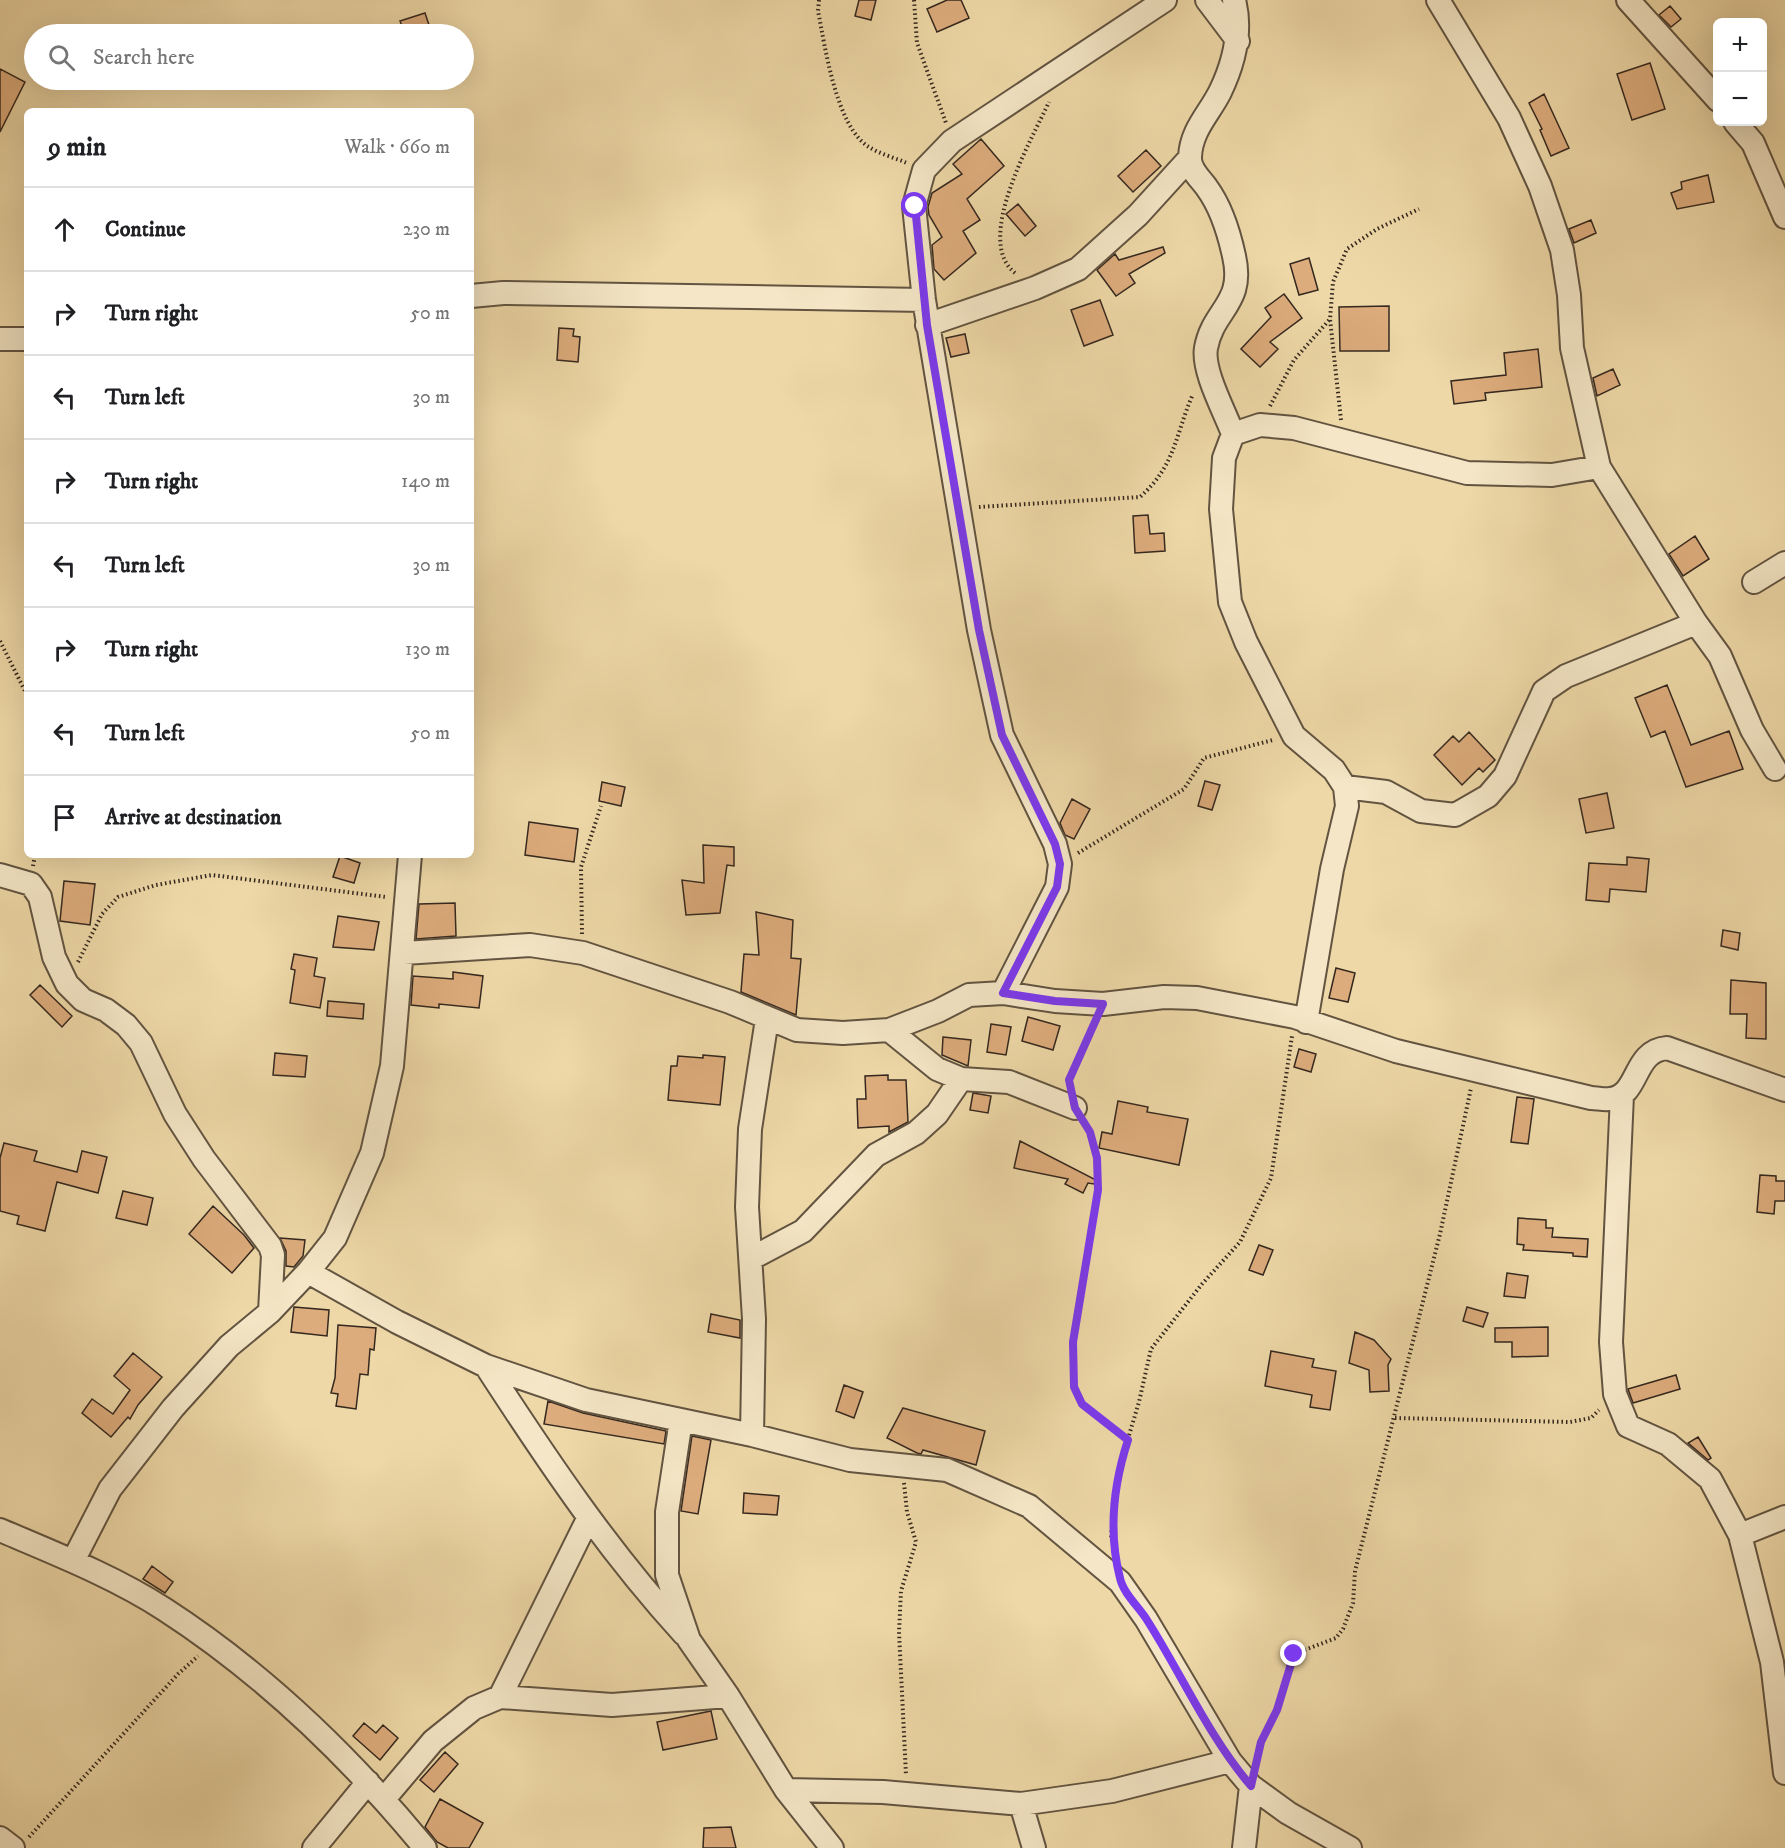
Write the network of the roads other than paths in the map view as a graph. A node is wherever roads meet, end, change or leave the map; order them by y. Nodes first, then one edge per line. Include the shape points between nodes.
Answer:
1 (1165, 0) edge
2 (1207, 0) edge
3 (1234, 0) edge
4 (1437, 0) edge
5 (1628, 0) edge
6 (1238, 41) junction
7 (1713, 94) edge
8 (1738, 126) edge
9 (1189, 159) junction
10 (1785, 218) edge
11 (474, 296) edge
12 (924, 300) junction
13 (927, 325) junction
14 (0, 339) edge
15 (24, 339) edge
16 (1233, 434) junction
17 (1599, 467) junction
18 (1785, 563) edge
19 (1754, 582) dead end
20 (1696, 623) junction
21 (1775, 768) dead end
22 (1345, 787) junction
23 (410, 858) edge
24 (0, 875) edge
25 (404, 953) junction
26 (1003, 993) junction
27 (767, 1019) junction
28 (1301, 1019) junction
29 (889, 1030) junction
30 (961, 1079) junction
31 (1785, 1090) edge
32 (1622, 1095) junction
33 (1075, 1108) road end
34 (752, 1258) junction
35 (308, 1272) junction
36 (270, 1312) junction
37 (486, 1366) junction
38 (681, 1420) junction
39 (752, 1435) junction
40 (1785, 1517) edge
41 (588, 1519) junction
42 (0, 1530) edge
43 (1740, 1535) junction
44 (73, 1561) junction
45 (689, 1640) junction
46 (728, 1696) junction
47 (500, 1697) junction
48 (1230, 1761) junction
49 (1785, 1773) edge
50 (368, 1782) junction
51 (1251, 1786) junction
52 (786, 1790) junction
53 (384, 1799) junction
54 (1021, 1804) junction
55 (0, 1838) edge
56 (20, 1844) edge
57 (314, 1848) edge
58 (425, 1848) edge
59 (832, 1848) edge
60 (1034, 1848) edge
61 (1244, 1848) edge
62 (1350, 1848) edge

1 - 12 street via 952,141 924,170 915,206
2 - 6 street
3 - 6 street
4 - 17 street via 1509,118 1540,186 1562,250 1572,348
5 - 7 street
6 - 9 street via 1220,92 1198,124
8 - 10 street via 1753,143
9 - 13 street via 1138,216 1078,269
9 - 16 street via 1223,218 1237,279 1232,300 1206,349 1208,370
11 - 12 street via 502,292
12 - 13 street
13 - 26 street via 979,630 1002,735 1055,844 1060,864 1057,887
14 - 15 street
16 - 17 street via 1260,425 1294,428 1467,472 1552,475
16 - 22 street via 1224,458 1221,509 1230,602 1294,736 1334,770
17 - 20 street
18 - 19 street
20 - 21 street via 1720,656 1752,730
20 - 22 street via 1566,676 1544,691 1505,776 1488,796 1455,815 1421,811 1386,792
22 - 28 street via 1347,806
23 - 25 street
24 - 36 street via 31,884 40,897 54,957 67,984 83,1000 126,1025 141,1043 175,1114 270,1246
25 - 27 street via 530,945 583,952 730,1002
25 - 35 street via 392,1066 372,1153 335,1238
26 - 28 street via 1103,1004 1164,997 1197,998
26 - 29 street via 969,995
27 - 29 street via 797,1030
27 - 34 street via 750,1129 747,1207
28 - 32 street via 1396,1051 1591,1098
29 - 30 street via 937,1069
30 - 33 street via 1009,1082
30 - 34 street via 937,1114 916,1133 876,1155 803,1231
31 - 32 street via 1668,1048 1656,1049 1645,1057
32 - 43 street via 1612,1311 1615,1395 1628,1426 1668,1444 1710,1479
34 - 39 street
35 - 36 street
35 - 37 street
36 - 44 street via 229,1346 173,1408 110,1489
37 - 38 street via 586,1400
37 - 41 street
38 - 39 street
38 - 45 street via 666,1512 668,1575
39 - 48 street via 850,1460 947,1470 1029,1506 1120,1582
40 - 43 street
41 - 45 street via 640,1586
41 - 47 street
42 - 44 street
43 - 49 street via 1772,1662
44 - 50 street via 163,1608 212,1644 299,1714
45 - 46 street
46 - 47 street via 612,1706
46 - 52 street
47 - 53 street via 474,1708 433,1741
48 - 51 street
48 - 54 street via 1112,1791
50 - 53 street
50 - 57 street
51 - 61 street
51 - 62 street via 1288,1813
52 - 54 street via 907,1794
52 - 59 street
53 - 58 street
54 - 60 street
55 - 56 street

